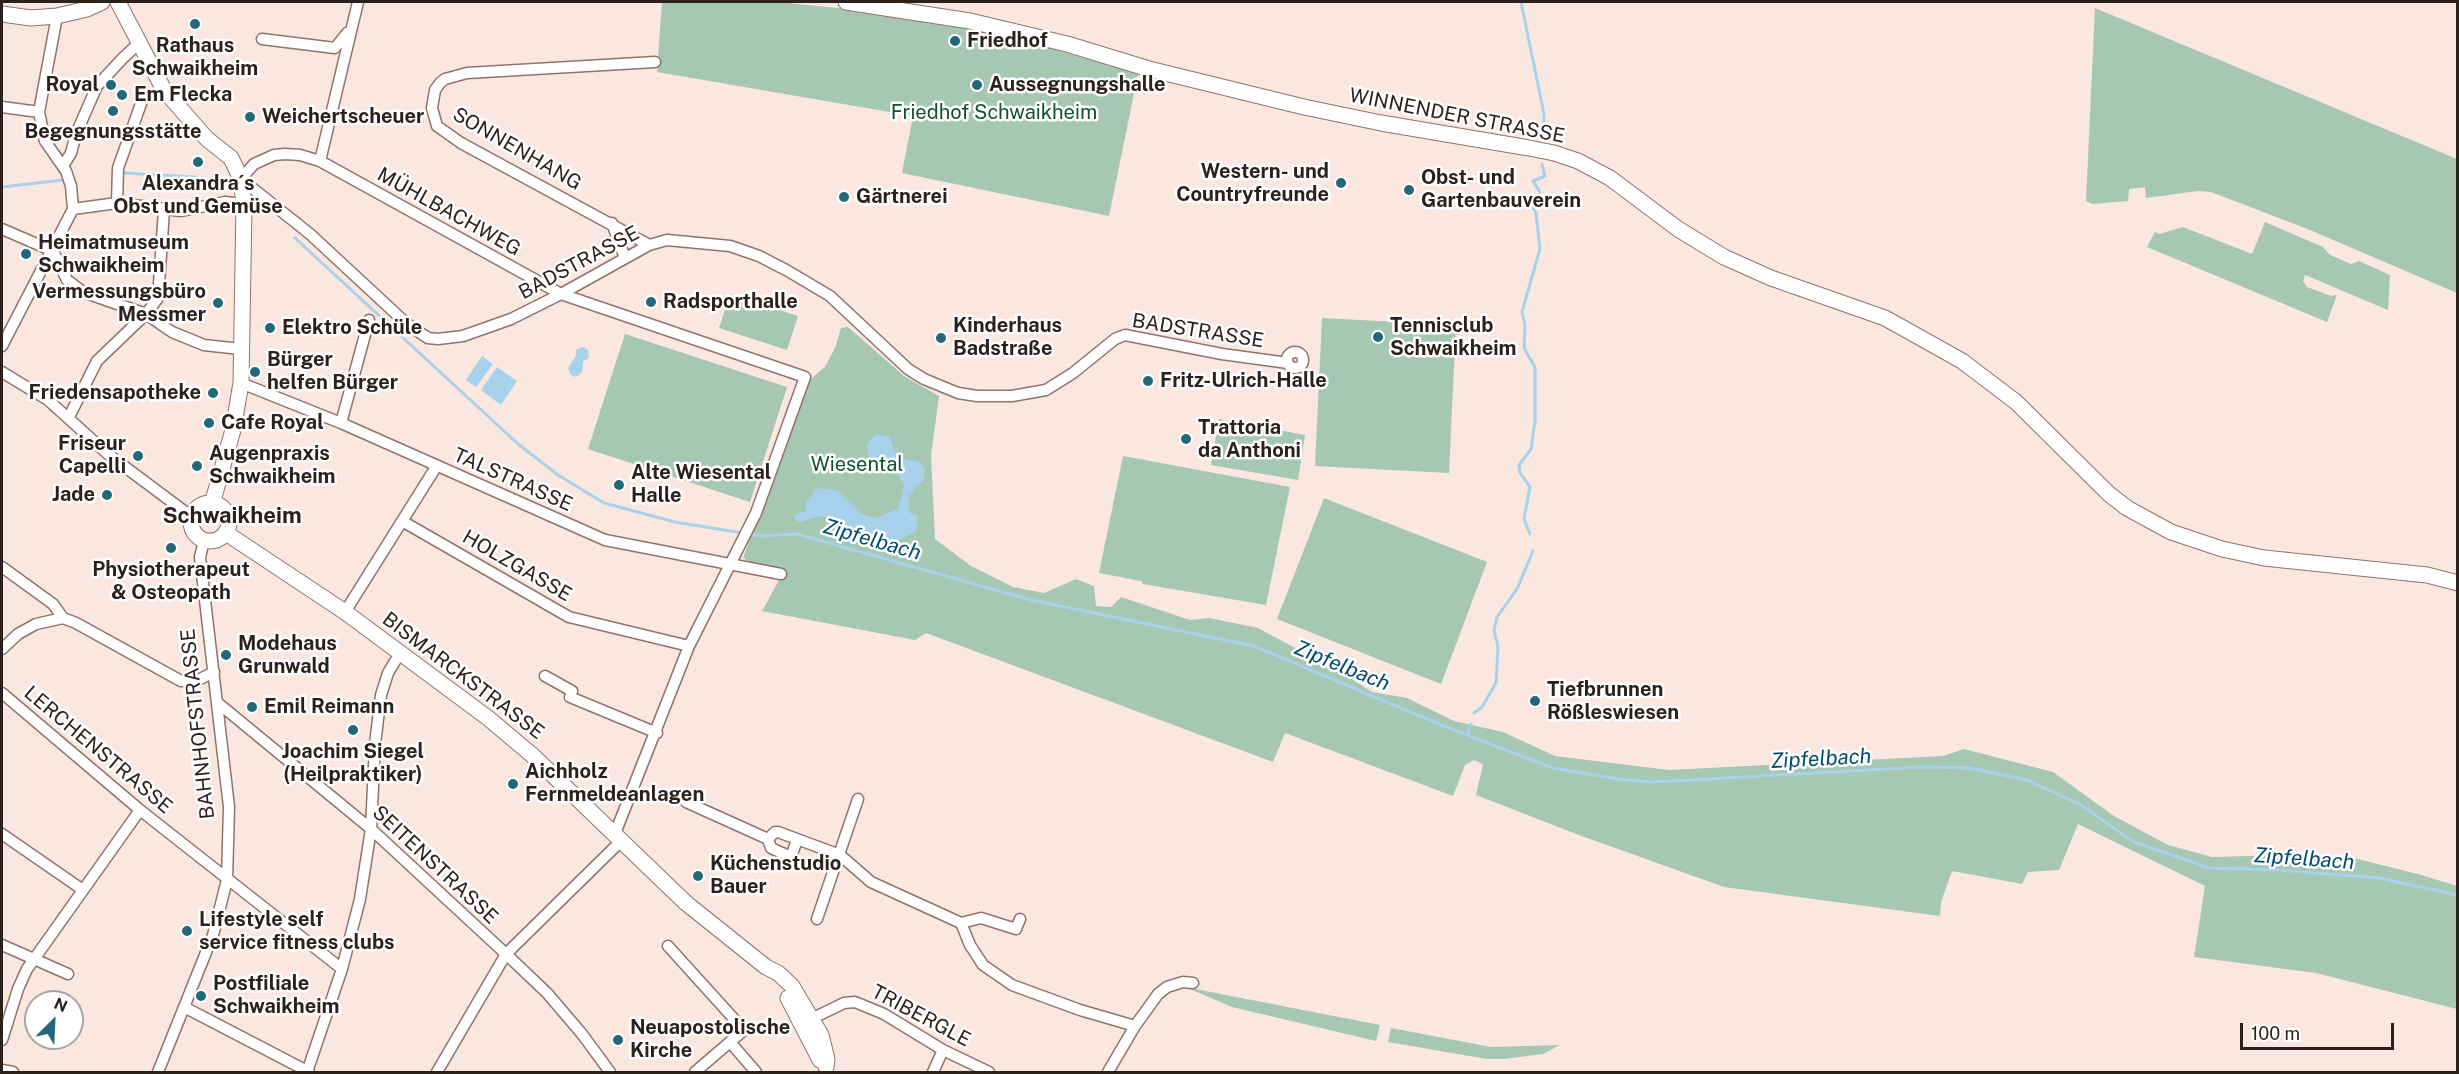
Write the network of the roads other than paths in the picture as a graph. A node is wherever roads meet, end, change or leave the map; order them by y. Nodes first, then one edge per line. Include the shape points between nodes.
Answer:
1 (102, 2) edge
2 (118, 2) edge
3 (358, 2) edge
4 (846, 2) edge
5 (2, 14) edge
6 (57, 16) junction
7 (353, 22) junction
8 (262, 39) dead end
9 (139, 43) junction
10 (655, 62) dead end
11 (143, 98) dead end
12 (2, 107) edge
13 (39, 112) junction
14 (320, 161) junction
15 (63, 166) junction
16 (241, 179) junction
17 (243, 201) junction
18 (117, 203) junction
19 (73, 209) junction
20 (164, 210) junction
21 (612, 223) junction
22 (2, 229) edge
23 (649, 245) junction
24 (53, 250) junction
25 (625, 258) junction
26 (561, 294) junction
27 (146, 314) junction
28 (369, 320) dead end
29 (2, 346) edge
30 (240, 349) junction
31 (1288, 363) dead end
32 (2, 372) edge
33 (241, 383) junction
34 (69, 417) junction
35 (341, 423) junction
36 (436, 466) junction
37 (212, 504) junction
38 (192, 517) junction
39 (402, 521) junction
40 (226, 533) junction
41 (204, 541) junction
42 (731, 565) junction
43 (2, 567) edge
44 (782, 574) dead end
45 (2457, 583) edge
46 (345, 612) junction
47 (63, 618) junction
48 (689, 646) junction
49 (2, 650) edge
50 (400, 653) junction
51 (214, 672) junction
52 (545, 676) dead end
53 (2, 693) edge
54 (218, 703) junction
55 (657, 733) junction
56 (858, 799) dead end
57 (686, 802) dead end
58 (140, 810) junction
59 (372, 830) junction
60 (2, 834) edge
61 (617, 839) junction
62 (768, 839) junction
63 (797, 840) junction
64 (840, 855) junction
65 (227, 880) junction
66 (83, 890) junction
67 (817, 919) dead end
68 (1020, 919) dead end
69 (961, 923) junction
70 (2, 945) edge
71 (668, 946) dead end
72 (506, 954) junction
73 (35, 958) junction
74 (342, 969) junction
75 (68, 974) dead end
76 (1193, 983) dead end
77 (184, 1007) junction
78 (807, 1021) junction
79 (1135, 1026) junction
80 (2, 1040) edge
81 (730, 1042) junction
82 (943, 1050) junction
83 (2, 1070) edge
84 (827, 1070) edge
85 (13, 1072) edge
86 (158, 1072) edge
87 (308, 1072) edge
88 (436, 1072) edge
89 (610, 1072) edge
90 (695, 1072) edge
91 (756, 1072) edge
92 (933, 1072) edge
93 (990, 1072) edge
94 (1108, 1072) edge

1 - 6 main road
2 - 9 main road
3 - 7 street
4 - 45 main road, WINNENDER STRASSE via 970,21 1304,107 1578,161 1610,178 1678,229 1724,257 1771,278 1886,318 1962,361 2016,402 2109,494 2171,532 2213,547 2264,558 2427,575
5 - 6 main road
6 - 13 street
7 - 8 street via 335,48
7 - 14 street
9 - 15 street via 98,86
9 - 16 main road via 164,90 207,139 231,158
10 - 21 street, SONNENHANG via 467,73 445,79 432,98 434,118 443,131
11 - 18 street via 118,168
12 - 13 street
13 - 15 street via 45,141
14 - 16 street, MÜHLBACHWEG via 300,155 274,155 254,164
14 - 26 street, MÜHLBACHWEG
15 - 19 street via 71,186
16 - 17 main road
16 - 26 street, BADSTRASSE via 428,338 463,336
17 - 20 street via 181,212
17 - 30 main road
18 - 19 street
18 - 20 street
19 - 24 street
20 - 27 street via 158,298
21 - 23 street, SONNENHANG
21 - 25 street
22 - 24 street
23 - 25 street, BADSTRASSE
23 - 31 street, BADSTRASSE via 668,240 691,241 730,246 759,256 830,296 908,369 958,393 1011,396 1046,390 1125,335
24 - 27 street via 61,272 74,287
24 - 29 street
25 - 26 street, BADSTRASSE
26 - 42 street, MÜHLBACHWEG via 806,377 756,513
27 - 30 street via 172,332 204,345
27 - 34 street via 98,361
28 - 35 street
30 - 33 main road
32 - 34 street
33 - 35 street, TALSTRASSE
33 - 37 main road via 233,430
34 - 38 street via 110,455
35 - 36 street, TALSTRASSE
36 - 39 street
36 - 42 street, TALSTRASSE via 605,540
37 - 38 main road via 199,507
37 - 40 main road via 226,512
38 - 41 main road via 192,531
39 - 46 street
39 - 48 street, HOLZGASSE via 569,617
40 - 41 main road via 216,541
40 - 46 main road, BISMARCKSTRASSE
41 - 51 street, BAHNHOFSTRASSE via 200,557
42 - 44 street, TALSTRASSE
42 - 48 street
43 - 47 street via 53,604
46 - 50 main road, BISMARCKSTRASSE
47 - 49 street via 36,624
47 - 51 street via 181,681 196,681
48 - 55 street
50 - 59 street via 381,695
50 - 61 main road, BISMARCKSTRASSE via 532,755
51 - 54 street, BAHNHOFSTRASSE
52 - 55 street via 572,691 570,697
53 - 58 street, LERCHENSTRASSE
54 - 59 street, SEITENSTRASSE
54 - 65 street, BAHNHOFSTRASSE via 229,807
55 - 61 street
56 - 64 street
57 - 62 street
58 - 65 street, LERCHENSTRASSE
58 - 66 street
59 - 72 street, SEITENSTRASSE
59 - 74 street
60 - 66 street
61 - 72 street
61 - 78 main road, BISMARCKSTRASSE via 686,903 766,967
62 - 63 street via 775,832
62 - 63 street via 771,848 791,857
63 - 64 street
64 - 67 street
64 - 69 street via 871,882
65 - 74 street, LERCHENSTRASSE
65 - 77 street, BAHNHOFSTRASSE via 213,935
66 - 73 street
68 - 69 street via 1016,929 981,918
69 - 79 street via 983,965 1012,985
70 - 73 street
71 - 81 street via 744,1030
72 - 88 street
72 - 89 street, SEITENSTRASSE via 547,993
73 - 75 street
73 - 80 street via 18,989
74 - 87 street
76 - 79 street via 1167,987
77 - 86 street, BAHNHOFSTRASSE
77 - 87 street
78 - 82 street, TRIBERGLE via 844,1002 855,1002 884,1014
78 - 84 main road, BISMARCKSTRASSE via 821,1035
79 - 94 street
81 - 90 street
81 - 91 street
82 - 92 street
82 - 93 street, TRIBERGLE
83 - 85 street

